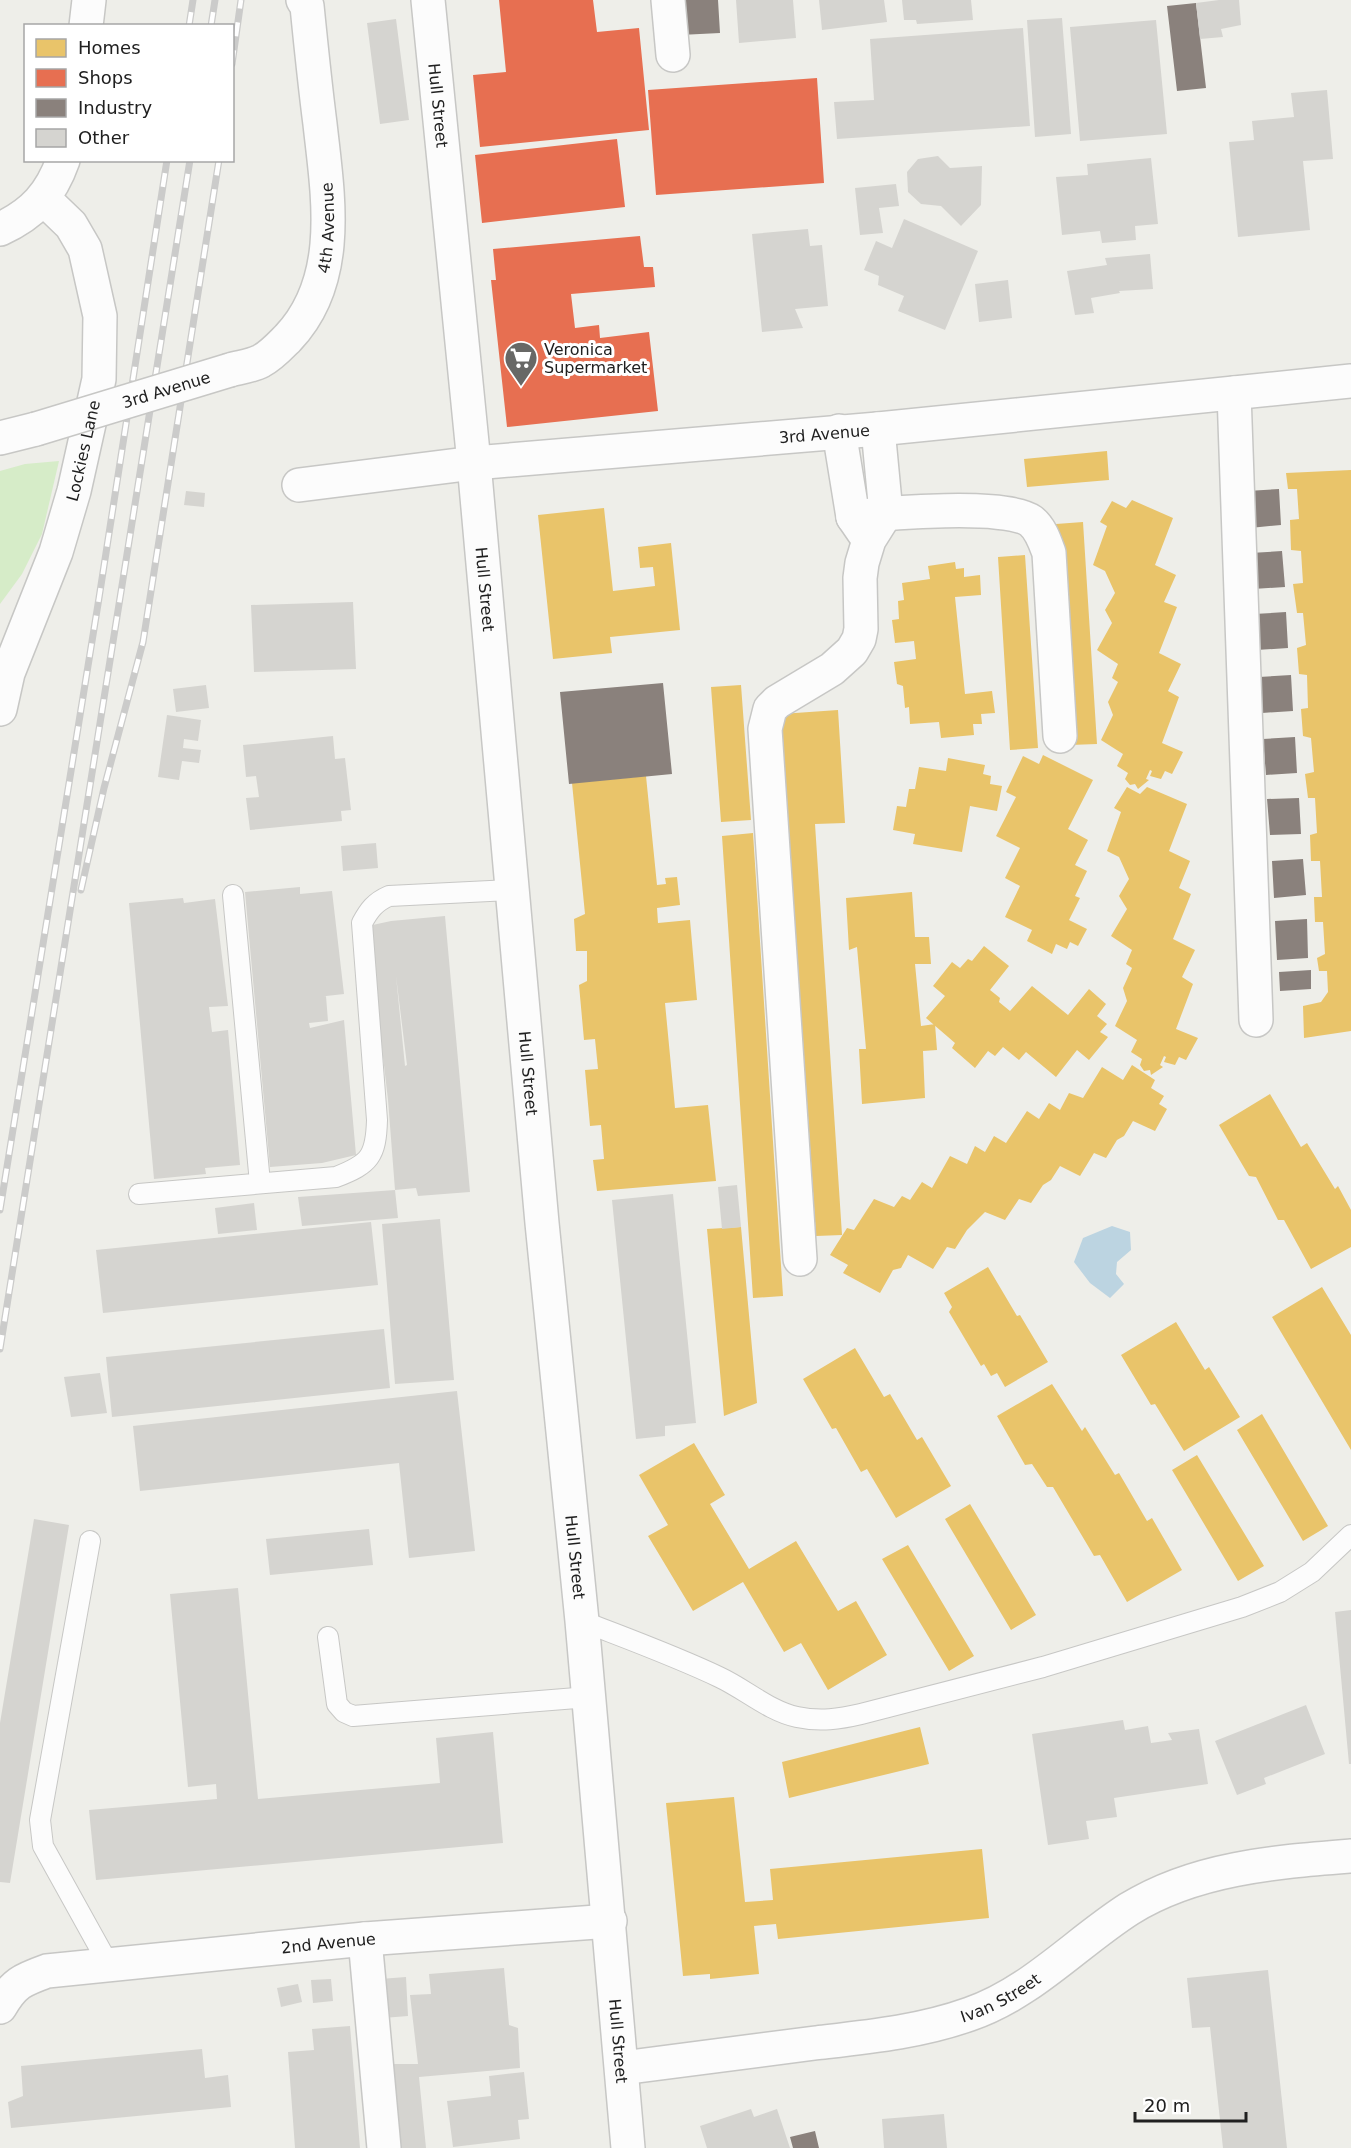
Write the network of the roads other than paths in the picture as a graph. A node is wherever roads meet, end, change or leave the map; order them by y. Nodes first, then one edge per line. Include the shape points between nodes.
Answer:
1 (89, 0) edge
2 (428, 0) edge
3 (668, 0) edge
4 (308, 2) edge
5 (86, 24) edge
6 (673, 55) dead end
7 (62, 162) edge
8 (44, 199) junction
9 (0, 228) edge
10 (230, 370) joint
11 (1351, 381) edge
12 (1234, 393) junction
13 (878, 429) junction
14 (839, 431) junction
15 (0, 438) edge
16 (474, 463) junction
17 (298, 485) dead end
18 (869, 523) junction
19 (4, 672) edge
20 (0, 709) edge
21 (1060, 736) dead end
22 (512, 890) junction
23 (233, 895) dead end
24 (1256, 1020) dead end
25 (260, 1183) junction
26 (139, 1194) dead end
27 (800, 1259) dead end
28 (1351, 1535) edge
29 (90, 1541) dead end
30 (582, 1621) junction
31 (328, 1637) dead end
32 (589, 1697) junction
33 (1351, 1856) edge
34 (610, 1921) junction
35 (365, 1939) junction
36 (110, 1965) junction
37 (0, 2007) edge
38 (622, 2068) junction
39 (384, 2148) edge
40 (628, 2148) edge

1 - 5 street
2 - 16 street, Hull Street
3 - 6 street
4 - 10 street, 4th Avenue via 329,201 323,272 312,303 291,335 261,361
7 - 8 street
8 - 9 street
8 - 19 street, Lockies Lane via 71,225 85,249 100,316 99,379 56,552
10 - 15 street, 3rd Avenue, bridge
11 - 12 street, 3rd Avenue
12 - 13 street, 3rd Avenue
12 - 24 street
13 - 14 street, 3rd Avenue
13 - 18 street
14 - 16 street, 3rd Avenue
14 - 18 street
16 - 17 street, 3rd Avenue
16 - 22 street, Hull Street
18 - 21 street via 999,512 1021,516 1038,528 1048,553
18 - 27 street via 860,578 859,639 832,669 777,702 765,729
19 - 20 street, Lockies Lane
22 - 25 lane via 389,897 378,900 370,909 362,923 377,1120 377,1141 370,1159 336,1177
22 - 30 street, Hull Street
23 - 25 lane
25 - 26 lane
28 - 30 lane via 1312,1572 1280,1592 1242,1607 1043,1667 833,1720 795,1717 671,1655
29 - 36 lane via 40,1820 43,1846
30 - 32 street, Hull Street
31 - 32 lane via 337,1704 353,1716
32 - 34 street, Hull Street
33 - 38 street, Ivan Street via 1221,1872 1161,1891 1127,1910 1026,1985 949,2021 888,2034
34 - 35 street, 2nd Avenue
34 - 38 street, Hull Street
35 - 36 street, 2nd Avenue
35 - 39 street
36 - 37 street, 2nd Avenue via 47,1971 20,1980
38 - 40 street, Hull Street

